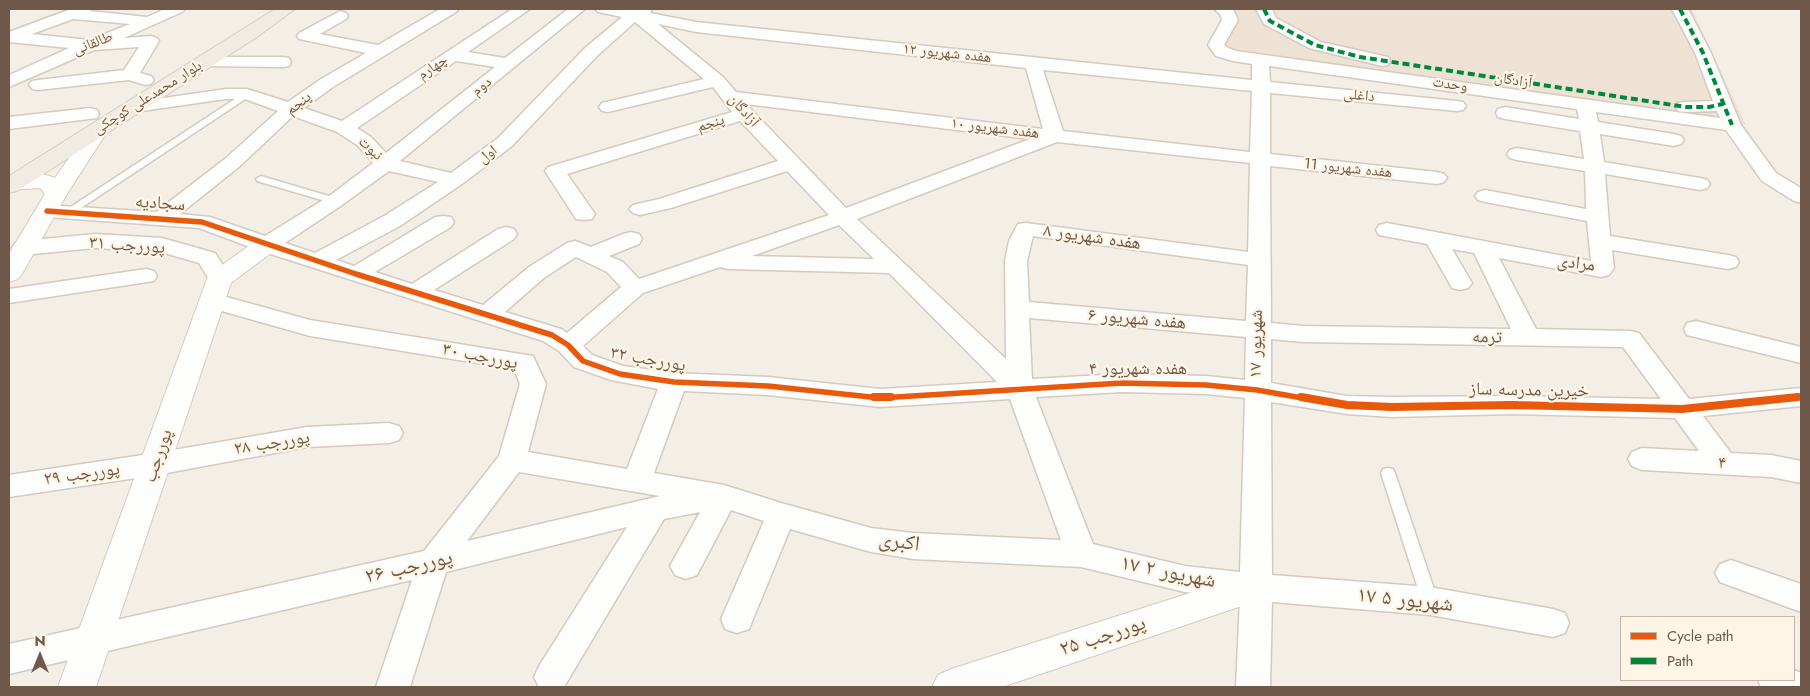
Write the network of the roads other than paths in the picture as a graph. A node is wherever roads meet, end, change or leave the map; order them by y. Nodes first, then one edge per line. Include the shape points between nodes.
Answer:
1 (177, 9) edge
2 (258, 9) edge
3 (286, 9) edge
4 (451, 9) edge
5 (522, 9) edge
6 (577, 9) edge
7 (603, 9) edge
8 (1222, 9) edge
9 (1264, 9) edge
10 (1680, 9) edge
11 (78, 11) edge
12 (642, 11) edge
13 (340, 16) dead end
14 (150, 21) junction
15 (10, 37) edge
16 (89, 46) junction
17 (382, 51) junction
18 (453, 55) junction
19 (1261, 61) junction
20 (206, 62) junction
21 (283, 62) dead end
22 (509, 64) junction
23 (1033, 64) junction
24 (9, 66) edge
25 (37, 77) junction
26 (137, 78) junction
27 (716, 81) junction
28 (9, 82) edge
29 (1261, 86) junction
30 (247, 94) junction
31 (731, 97) junction
32 (1723, 104) junction
33 (1586, 105) junction
34 (135, 106) junction
35 (1457, 106) dead end
36 (608, 107) dead end
37 (292, 108) junction
38 (744, 114) junction
39 (1505, 114) dead end
40 (94, 121) junction
41 (9, 123) edge
42 (1732, 125) junction
43 (1589, 126) junction
44 (344, 128) junction
45 (54, 136) dead end
46 (1055, 136) junction
47 (1674, 140) dead end
48 (1516, 154) dead end
49 (1260, 159) junction
50 (791, 163) junction
51 (385, 164) junction
52 (1595, 166) junction
53 (1437, 178) dead end
54 (261, 179) dead end
55 (455, 180) junction
56 (1700, 184) dead end
57 (10, 185) edge
58 (1796, 195) edge
59 (1485, 196) dead end
60 (335, 201) junction
61 (57, 206) junction
62 (640, 209) dead end
63 (584, 214) dead end
64 (843, 216) junction
65 (1801, 216) edge
66 (1597, 217) junction
67 (161, 219) junction
68 (443, 222) dead end
69 (1387, 230) dead end
70 (506, 234) dead end
71 (632, 239) dead end
72 (1436, 240) junction
73 (1600, 241) junction
74 (266, 245) junction
75 (23, 248) junction
76 (1482, 248) junction
77 (582, 252) junction
78 (1258, 260) junction
79 (316, 261) junction
80 (713, 261) junction
81 (1728, 262) dead end
82 (896, 266) junction
83 (9, 274) edge
84 (356, 274) junction
85 (146, 276) dead end
86 (1460, 283) dead end
87 (635, 288) junction
88 (216, 290) junction
89 (415, 292) junction
90 (9, 296) edge
91 (1017, 309) junction
92 (488, 314) junction
93 (1696, 329) dead end
94 (1257, 331) junction
95 (1528, 338) junction
96 (568, 344) junction
97 (1801, 355) edge
98 (674, 382) junction
99 (1019, 388) junction
100 (1256, 390) junction
101 (1801, 397) edge
102 (1682, 409) junction
103 (389, 433) dead end
104 (1642, 459) dead end
105 (512, 460) junction
106 (156, 464) junction
107 (1724, 464) junction
108 (1801, 472) edge
109 (1388, 473) dead end
110 (637, 481) junction
111 (9, 486) edge
112 (724, 496) junction
113 (655, 510) junction
114 (781, 515) junction
115 (1081, 554) junction
116 (434, 562) junction
117 (686, 566) dead end
118 (1731, 573) dead end
119 (1256, 587) junction
120 (1801, 598) edge
121 (1430, 601) junction
122 (737, 619) dead end
123 (1553, 623) dead end
124 (94, 640) junction
125 (9, 659) edge
126 (551, 677) dead end
127 (1778, 681) edge
128 (77, 687) edge
129 (393, 687) edge
130 (951, 687) edge
131 (1253, 687) edge
132 (1797, 687) edge

1 - 14 street, طالقانی
2 - 26 main road, بلوار محمدعلی کوچکی
3 - 20 main road, بلوار محمدعلی کوچکی
4 - 17 street, پنجم
5 - 18 street, چهارم
6 - 22 street, دوم
7 - 12 street, هفده شهریور ۱۲
8 - 19 street, وحدت via 1230,20 1216,45 1222,52 1233,56
9 - 32 street, آزادگان via 1270,21 1315,45 1360,57 1686,107
10 - 32 street via 1703,53
11 - 14 street
11 - 15 street
12 - 23 street, هفده شهریور ۱۲ via 696,26
12 - 27 street, آزادگان
12 - 55 street, اول via 591,52 505,142
13 - 17 street via 305,36
14 - 16 street, طالقانی
15 - 16 street
16 - 25 street, طالقانی
16 - 26 street via 152,41
17 - 37 street, پنجم
18 - 22 street
18 - 44 street, چهارم
19 - 29 street, ۱۷ شهریور
19 - 33 street, وحدت
20 - 21 street
20 - 34 main road, بلوار محمدعلی کوچکی
22 - 51 street, دوم
23 - 29 street, هفده شهریور ۱۲
23 - 46 street
24 - 25 street
25 - 26 street
25 - 28 street, طالقانی
26 - 40 main road, بلوار محمدعلی کوچکی
27 - 31 street, آزادگان
27 - 36 street
29 - 35 street, داغلی
29 - 49 street, ۱۷ شهریور
30 - 34 street, نبوت
30 - 37 street, نبوت
30 - 61 lane
31 - 38 street, آزادگان
31 - 46 street, هفده شهریور ۱۰
32 - 42 street
33 - 42 street, وحدت
33 - 43 street, مرادی
34 - 40 main road, بلوار محمدعلی کوچکی
37 - 44 street, نبوت
37 - 67 street, پنجم via 233,162
38 - 50 street, آزادگان
38 - 63 street, پنجم via 555,171
39 - 43 street
40 - 41 street
40 - 45 main road, بلوار محمدعلی کوچکی
40 - 57 main road, بلوار محمدعلی کوچکی
40 - 61 street
42 - 58 street via 1770,177
43 - 47 street
43 - 52 street, مرادی
44 - 51 street, نبوت via 364,141
46 - 49 street, هفده شهریور ۱۰
46 - 64 street
48 - 52 street
49 - 53 street, هفده شهریور 11
49 - 78 street, ۱۷ شهریور
50 - 62 street
50 - 64 street, آزادگان
51 - 55 street
51 - 60 street, نبوت
52 - 56 street
52 - 66 street, مرادی
54 - 60 lane
55 - 79 street, اول via 392,220
57 - 61 street via 43,181 52,185
58 - 65 street
59 - 66 street
60 - 74 street, نبوت
61 - 67 street, سجادیه
61 - 75 street
64 - 80 street
64 - 82 street, آزادگان
66 - 73 street, مرادی
67 - 74 street, سجادیه via 202,222
68 - 84 street
69 - 72 street, مرادی
70 - 89 street
71 - 77 street
72 - 76 street, مرادی
72 - 86 street
73 - 76 street, مرادی via 1603,268 1596,270
73 - 81 street
74 - 79 street, پوررجب ۳۲
74 - 88 street
75 - 83 street
75 - 88 street, پوررجب ۳۱ via 95,241 162,245 207,258
76 - 95 street
77 - 87 street via 616,267
77 - 92 street via 537,272
78 - 91 street, هفده شهریور ۸ via 1026,229 1016,261
78 - 94 street, ۱۷ شهریور
79 - 84 street, پوررجب ۳۲
80 - 82 street
80 - 87 street
82 - 99 street, آزادگان
84 - 89 street, پوررجب ۳۲
85 - 90 street
87 - 96 street
88 - 105 street, پوررجب ۳۰ via 310,328 524,362 533,384
88 - 106 street, پوررجب
89 - 92 street, پوررجب ۳۲
91 - 94 street, هفده شهریور ۶
91 - 99 street, هفده شهریور ۸
92 - 96 street, پوررجب ۳۲ via 552,335
93 - 97 street
94 - 95 street, ترمه
94 - 100 street, ۱۷ شهریور
95 - 102 street, ترمه via 1630,339
96 - 98 street, پوررجب ۳۲ via 583,361 620,374
98 - 99 street, پوررجب ۳۲ via 768,386 880,398
98 - 110 street
99 - 100 street, هفده شهریور ۴ via 1122,383
99 - 115 street
100 - 102 street, خیرین مدرسه ساز via 1347,406
100 - 119 street, ۱۷ شهریور
101 - 102 street, خیرین مدرسه ساز
102 - 107 street
103 - 106 street, پوررجب ۲۸ via 307,437
104 - 107 street, ۴
105 - 110 street, اکبری
105 - 116 street, پوررجب ۳۰
106 - 111 street, پوررجب ۲۹
106 - 124 street, پوررجب
107 - 108 street, ۴ via 1771,466
109 - 121 lane
110 - 112 street, اکبری
112 - 113 street, پوررجب ۲۶
112 - 114 street, اکبری
112 - 117 street
113 - 116 street, پوررجب ۲۶
113 - 126 street
114 - 115 street, اکبری via 871,540 913,546
114 - 122 street
115 - 119 street, ۱۷ شهریور ۲ via 1185,579
116 - 124 street, پوررجب ۲۶
116 - 129 street, پوررجب ۳۰
118 - 120 street
119 - 121 street, ۱۷ شهریور ۵
119 - 130 street, پوررجب ۲۵
119 - 131 street, ۱۷ شهریور
121 - 123 street, ۱۷ شهریور ۵
124 - 125 street, پوررجب ۲۶
124 - 128 street, پوررجب
127 - 132 street

